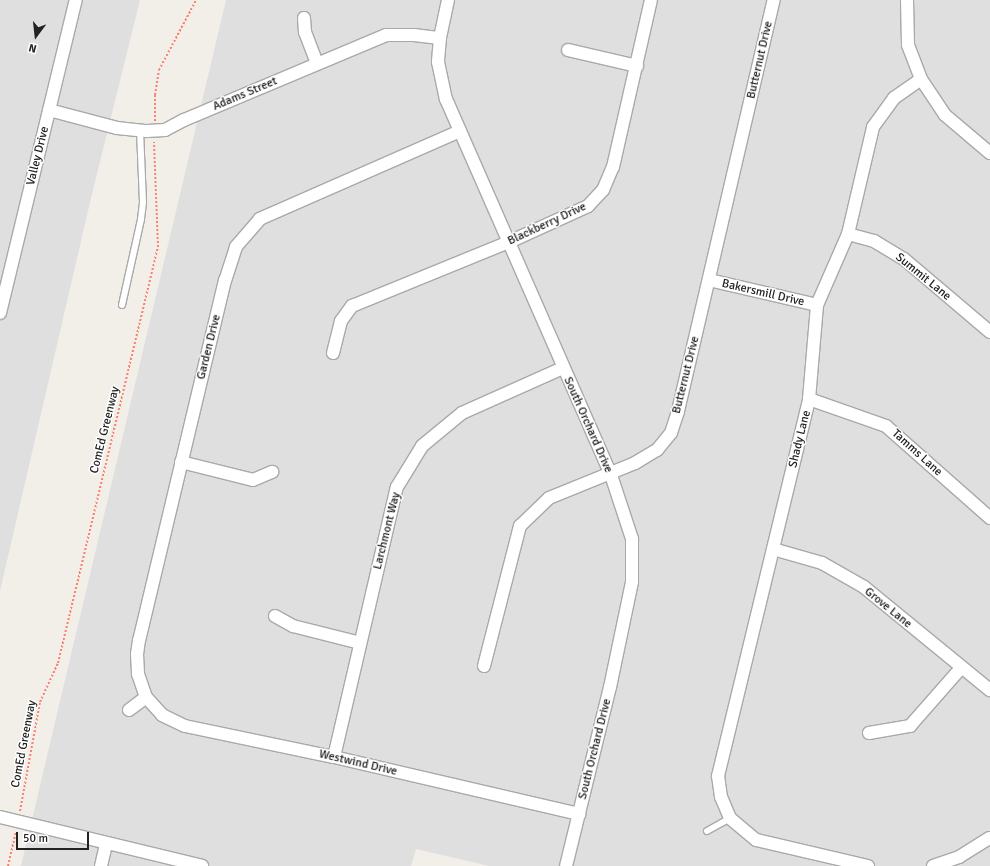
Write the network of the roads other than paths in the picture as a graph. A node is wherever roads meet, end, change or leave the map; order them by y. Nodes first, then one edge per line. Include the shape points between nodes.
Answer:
1 (76, 0) edge
2 (448, 0) edge
3 (651, 0) edge
4 (774, 0) edge
5 (906, 0) edge
6 (304, 18) dead end
7 (440, 38) junction
8 (568, 50) dead end
9 (317, 63) junction
10 (637, 66) junction
11 (921, 79) junction
12 (49, 110) junction
13 (140, 130) junction
14 (460, 131) junction
15 (990, 153) edge
16 (848, 234) junction
17 (509, 242) junction
18 (709, 280) junction
19 (3, 289) edge
20 (122, 305) dead end
21 (817, 305) junction
22 (0, 313) edge
23 (990, 332) edge
24 (333, 353) dead end
25 (563, 368) junction
26 (809, 399) junction
27 (181, 462) junction
28 (272, 472) dead end
29 (610, 472) junction
30 (990, 518) edge
31 (773, 550) junction
32 (275, 616) dead end
33 (360, 643) junction
34 (484, 666) dead end
35 (961, 668) junction
36 (990, 690) edge
37 (146, 697) junction
38 (129, 710) dead end
39 (870, 733) dead end
40 (334, 757) junction
41 (579, 814) junction
42 (0, 817) edge
43 (730, 818) junction
44 (707, 831) dead end
45 (990, 838) edge
46 (106, 844) junction
47 (101, 866) edge
48 (202, 866) edge
49 (566, 866) edge
50 (868, 866) edge
51 (933, 866) edge

1 - 12 street, Valley Drive
2 - 7 street, South Orchard Drive
3 - 10 street, Blackberry Drive
4 - 18 street, Butternut Drive
5 - 11 street via 908,45
6 - 9 street via 305,32
7 - 9 street, Adams Street via 386,35
7 - 14 street, South Orchard Drive via 438,62 446,99
8 - 10 street
9 - 13 street, Adams Street via 165,130
10 - 17 street, Blackberry Drive via 614,167 603,190 588,206
11 - 15 street via 945,115
11 - 16 street, Shady Lane via 894,98 873,127
12 - 13 street, Adams Street via 117,128
12 - 19 street, Valley Drive
13 - 20 lane via 143,202
14 - 17 street, South Orchard Drive
14 - 27 street, Garden Drive via 260,219 236,247 225,280
16 - 21 street, Shady Lane
16 - 23 street, Summit Lane via 874,241 904,259
17 - 24 street, Blackberry Drive via 352,306 341,321
17 - 25 street, South Orchard Drive
18 - 21 street, Bakersmill Drive
18 - 29 street, Butternut Drive via 671,433 657,450 635,463
19 - 22 street, Valley Drive
21 - 26 street, Shady Lane
25 - 29 street, South Orchard Drive
25 - 33 street, Larchmont Way via 462,413 422,446 397,487
26 - 30 street, Tamms Lane via 886,426
26 - 31 street, Shady Lane
27 - 28 street via 253,480
27 - 37 street, Garden Drive via 137,654 138,674
29 - 34 street, Butternut Drive via 549,498 520,526
29 - 41 street, South Orchard Drive via 632,539 632,582
31 - 35 street, Grove Lane via 822,563 864,587
31 - 43 street, Shady Lane via 718,776 721,797
32 - 33 street via 293,626
33 - 40 street, Larchmont Way
35 - 36 street, Grove Lane
35 - 39 street via 910,726
37 - 38 street
37 - 40 street, Westwind Drive via 162,715 185,726
40 - 41 street, Westwind Drive
41 - 49 street, South Orchard Drive
42 - 46 street
43 - 44 lane
43 - 50 street via 756,840
45 - 51 street via 959,856
46 - 47 street
46 - 48 street

